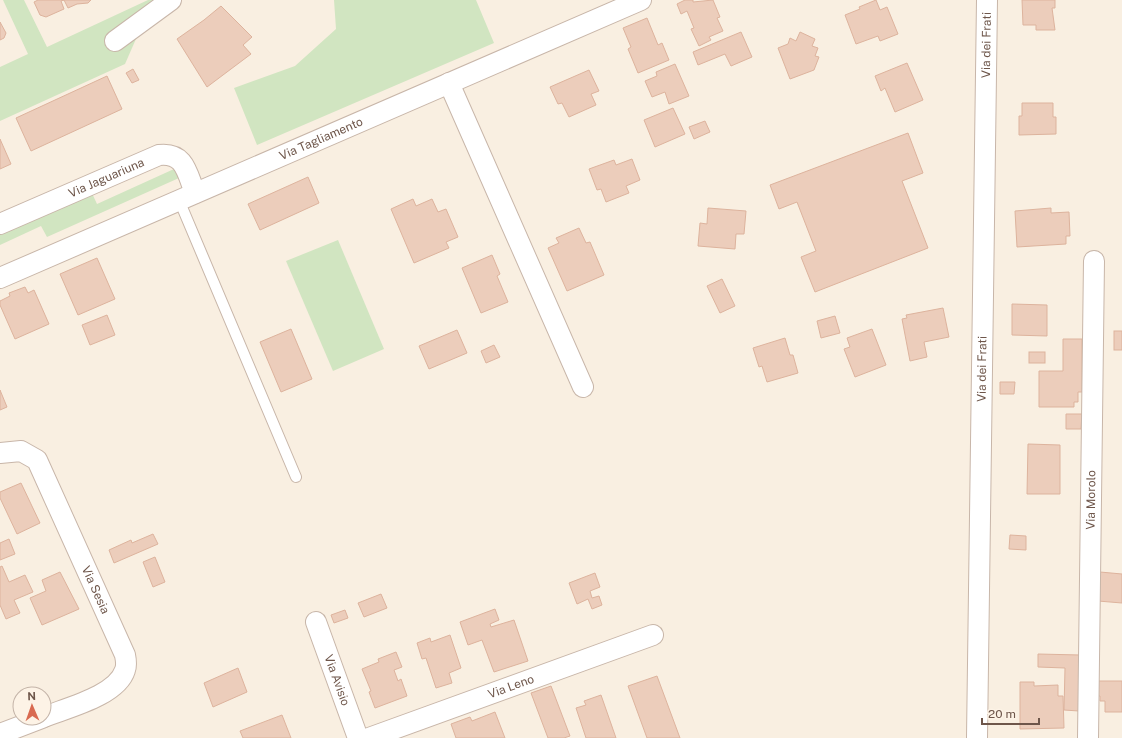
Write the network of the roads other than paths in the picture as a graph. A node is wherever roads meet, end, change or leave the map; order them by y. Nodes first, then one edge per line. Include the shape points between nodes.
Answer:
1 (171, 0) edge
2 (641, 0) edge
3 (987, 0) edge
4 (115, 41) dead end
5 (449, 83) junction
6 (187, 197) junction
7 (0, 224) edge
8 (1094, 261) dead end
9 (0, 278) edge
10 (583, 387) dead end
11 (0, 453) edge
12 (296, 477) dead end
13 (316, 622) dead end
14 (654, 634) dead end
15 (52, 714) edge
16 (22, 726) edge
17 (0, 734) edge
18 (358, 738) edge
19 (369, 738) edge
20 (977, 738) edge
21 (1088, 738) edge

1 - 4 street
2 - 5 street, Via Tagliamento
3 - 20 street, Via dei Frati
5 - 6 street, Via Tagliamento
5 - 10 street
6 - 7 street, Via Jaguariuna via 182,161 174,156 159,155
6 - 9 street, Via Tagliamento
6 - 12 lane
8 - 21 street, Via Morolo
11 - 15 street, Via Sesia via 21,451 37,460 125,655 126,669 109,689
13 - 18 street, Via Avisio
14 - 19 street, Via Leno
16 - 17 street, Via Sesia

